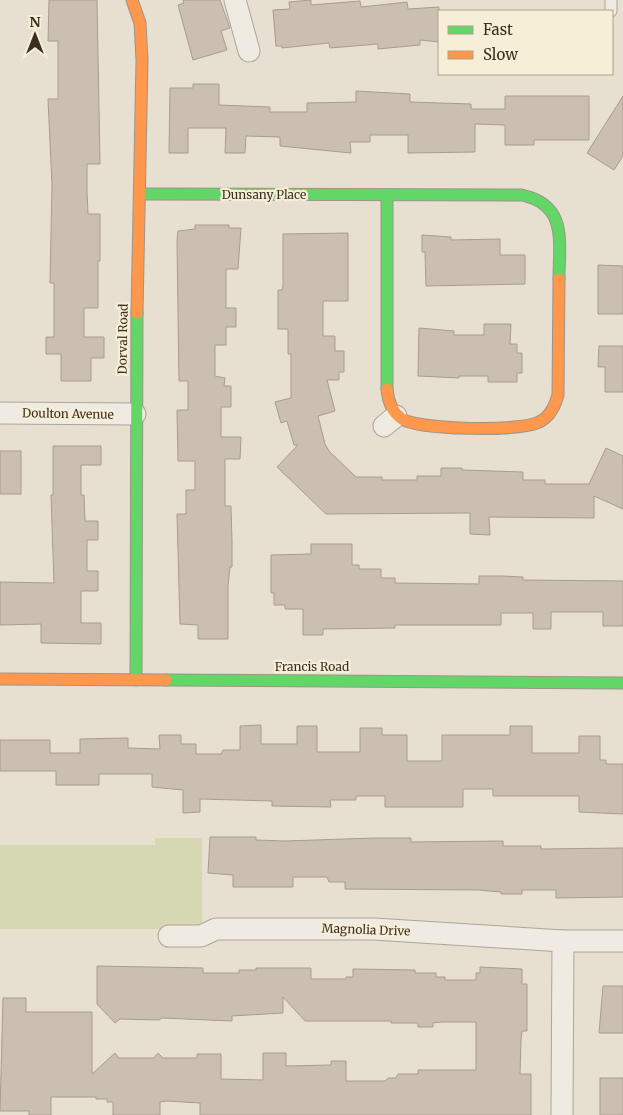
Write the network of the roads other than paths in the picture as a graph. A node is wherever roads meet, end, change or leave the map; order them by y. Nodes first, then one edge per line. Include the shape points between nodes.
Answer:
1 (132, 0) edge
2 (235, 0) edge
3 (249, 51) dead end
4 (140, 194) junction
5 (387, 196) junction
6 (0, 413) edge
7 (135, 414) junction
8 (0, 679) edge
9 (136, 680) junction
10 (623, 683) edge
11 (169, 936) dead end
12 (563, 941) junction
13 (623, 941) edge
14 (562, 1115) edge

1 - 4 street, Dorval Road via 140,23 142,60
2 - 3 street
4 - 5 street, Dunsany Place
4 - 7 street, Dorval Road
5 - 5 street, Dunsany Place via 522,195 556,201 559,227 558,388 552,422 515,427 418,425 390,421 387,389
6 - 7 street, Doulton Avenue
7 - 9 street, Dorval Road
8 - 9 street, Francis Road
9 - 10 street, Francis Road
11 - 12 street, Magnolia Drive via 200,936 216,928 374,929
12 - 13 street, Magnolia Drive
12 - 14 street

